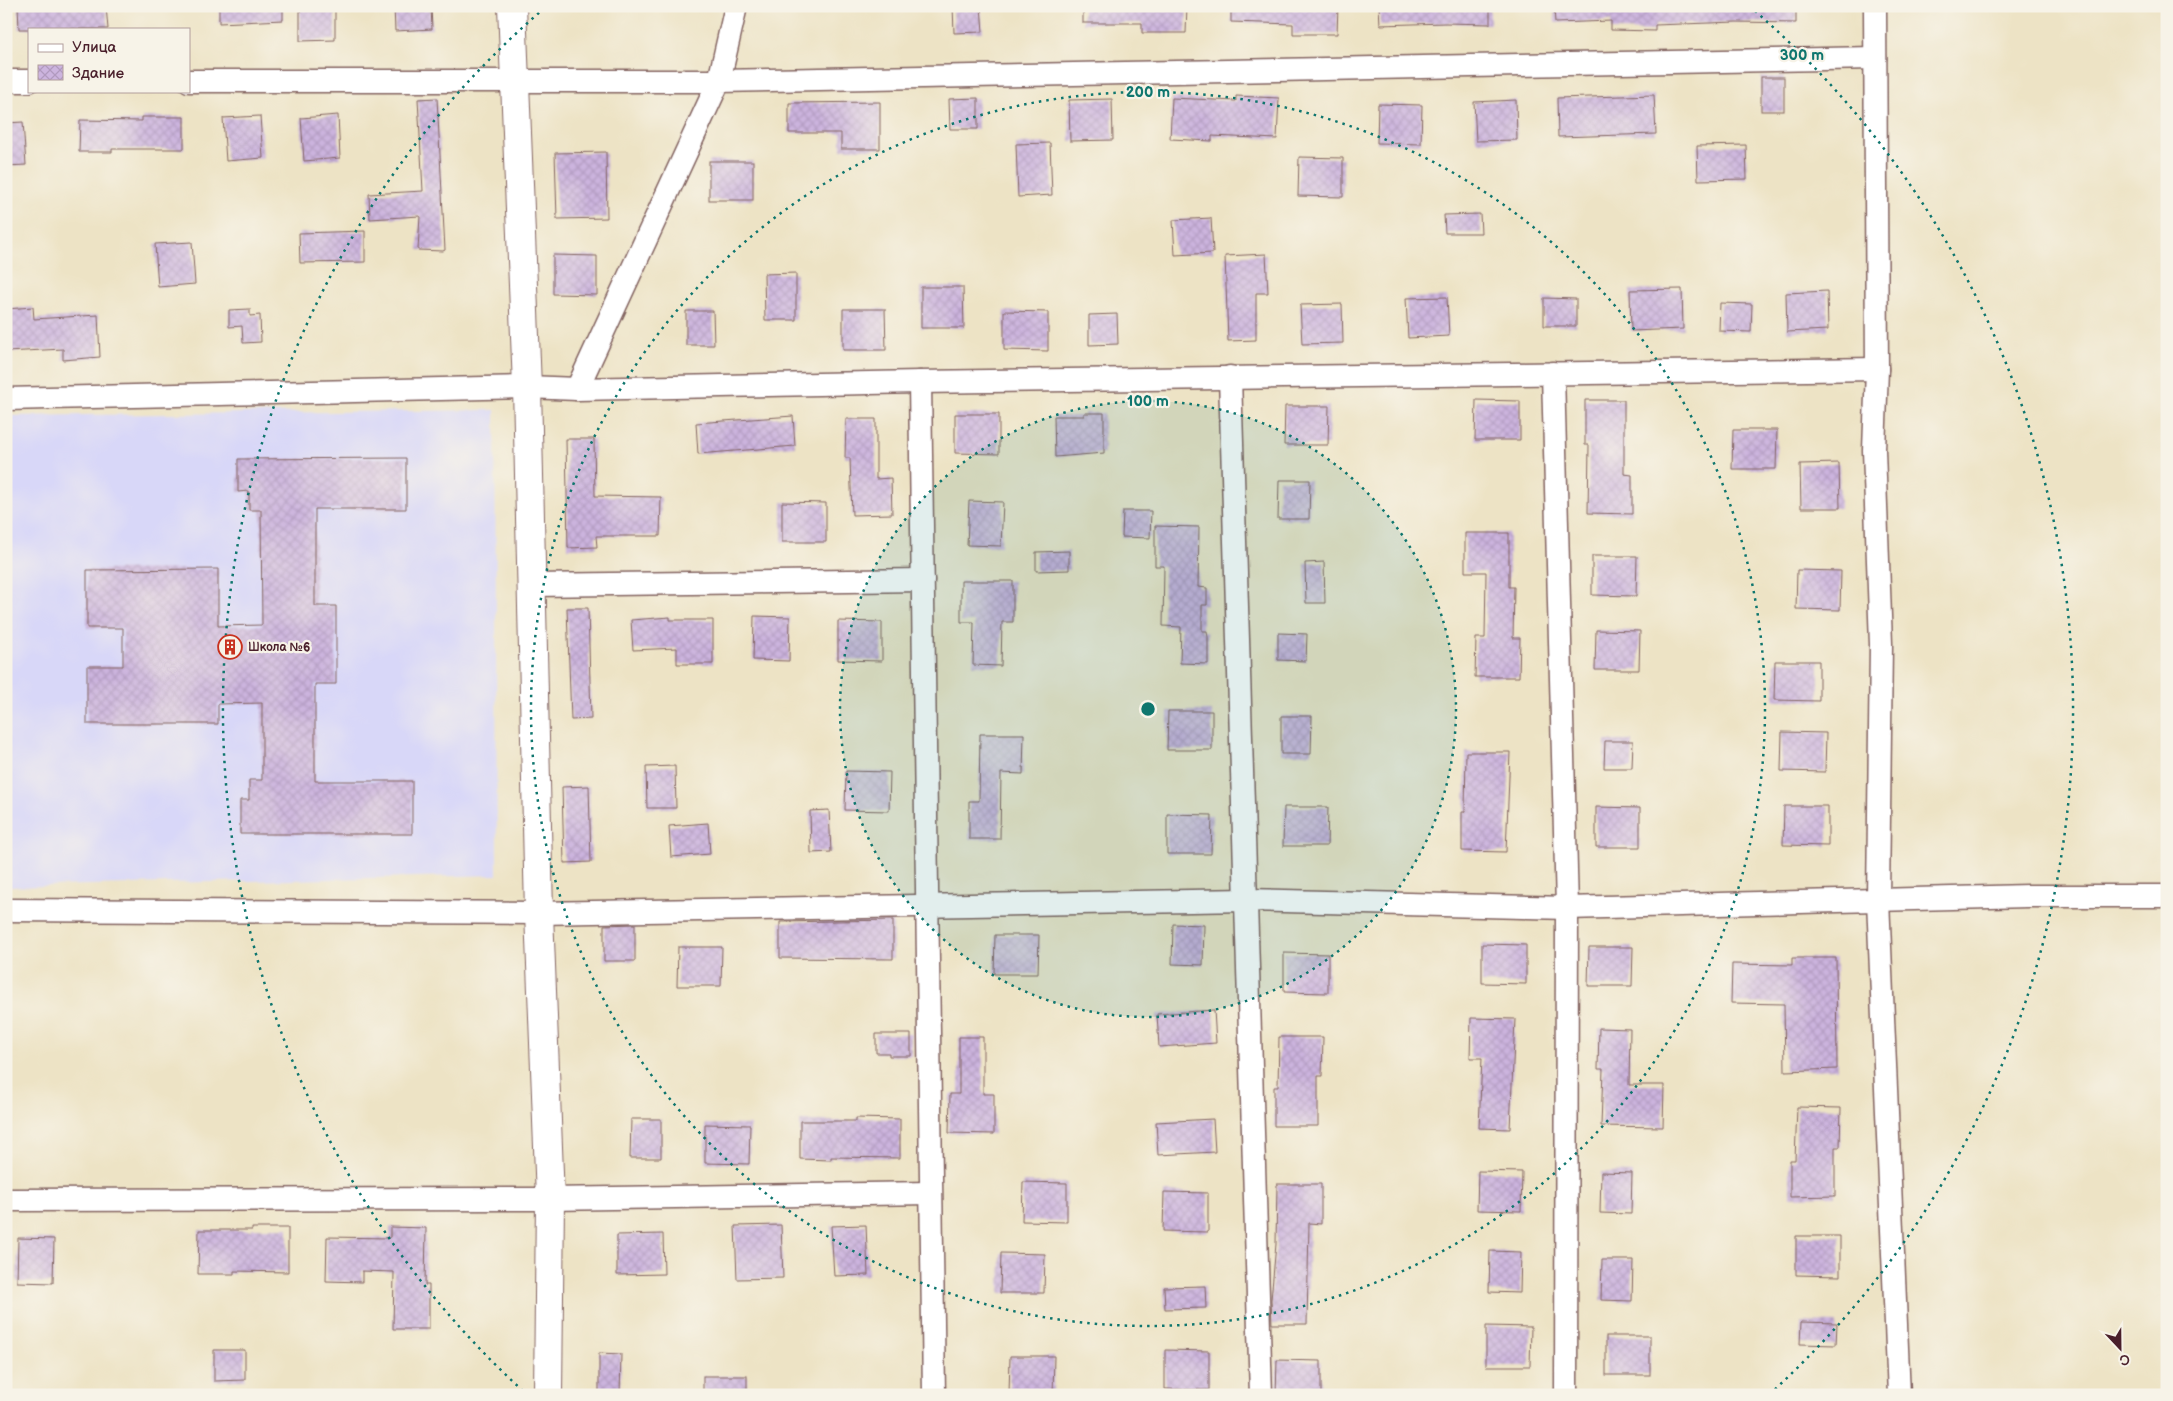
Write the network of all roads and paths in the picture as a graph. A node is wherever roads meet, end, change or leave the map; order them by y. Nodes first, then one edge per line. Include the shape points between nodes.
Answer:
1 (512, 6) edge
2 (736, 6) edge
3 (1875, 6) edge
4 (1875, 58) junction
5 (28, 81) edge
6 (190, 81) edge
7 (515, 81) junction
8 (719, 81) junction
9 (6, 82) edge
10 (1877, 369) junction
11 (1553, 372) junction
12 (1230, 377) junction
13 (920, 382) junction
14 (527, 388) junction
15 (577, 389) junction
16 (6, 398) edge
17 (923, 580) junction
18 (533, 585) junction
19 (2167, 896) edge
20 (1246, 900) junction
21 (1878, 900) junction
22 (927, 907) junction
23 (1567, 908) junction
24 (6, 910) edge
25 (539, 913) junction
26 (930, 1193) junction
27 (550, 1199) junction
28 (6, 1200) edge
29 (548, 1395) edge
30 (934, 1395) edge
31 (1261, 1395) edge
32 (1566, 1395) edge
33 (1899, 1395) edge

1 - 7 street
2 - 8 street
3 - 4 street
4 - 8 street
4 - 10 street
5 - 9 street
6 - 7 street
7 - 8 street
7 - 14 street
8 - 15 street
10 - 11 street
10 - 21 street via 1874,450 1881,644
11 - 12 street
11 - 23 street
12 - 13 street
12 - 20 street
13 - 15 street
13 - 17 street
14 - 15 street
14 - 16 street
14 - 18 street
17 - 18 street
17 - 22 street
18 - 25 street
19 - 21 street
20 - 22 street
20 - 23 street
20 - 31 street
21 - 23 street
21 - 33 street
22 - 25 street
22 - 26 street
23 - 32 street
24 - 25 street
25 - 27 street
26 - 27 street
26 - 30 street
27 - 28 street
27 - 29 street

